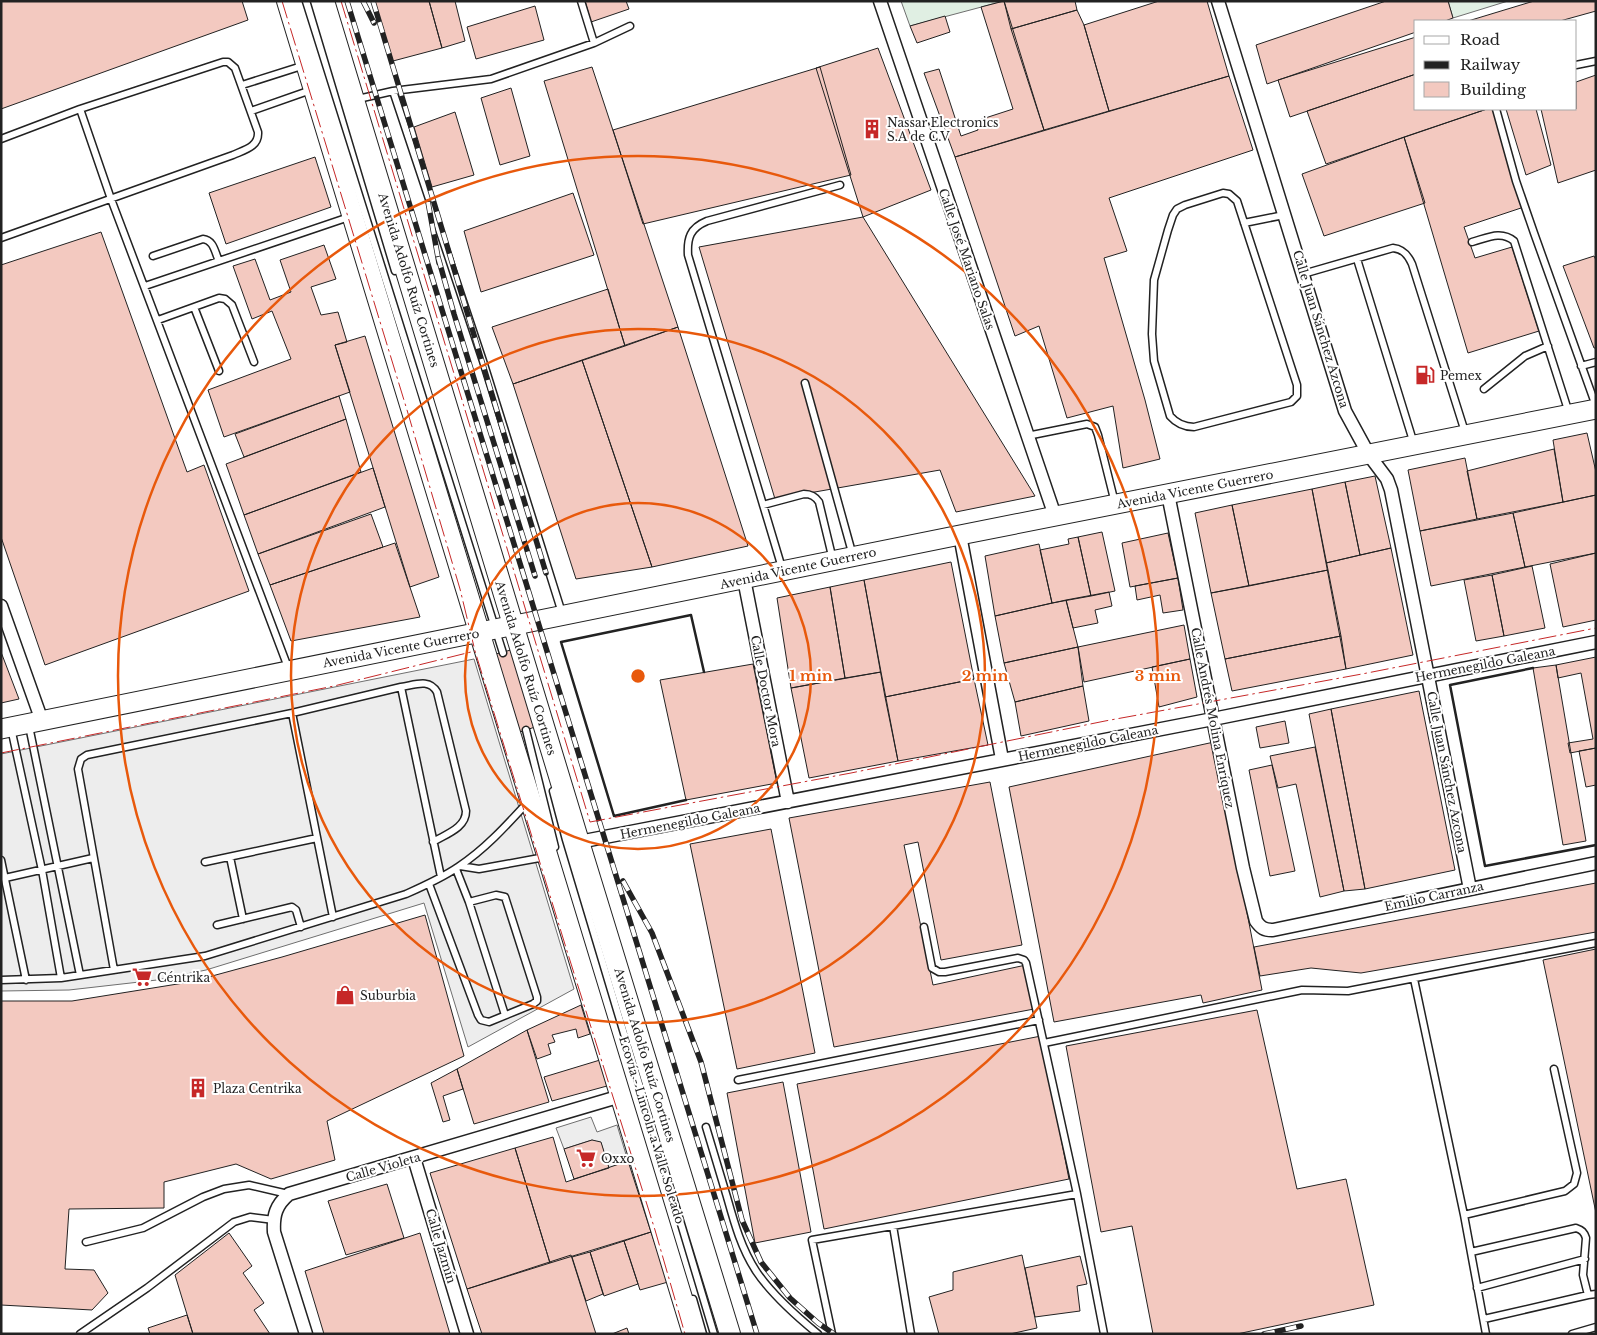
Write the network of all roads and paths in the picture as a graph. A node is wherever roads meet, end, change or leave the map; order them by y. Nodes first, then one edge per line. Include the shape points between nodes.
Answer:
1 (287, 1) edge
2 (298, 1) edge
3 (314, 1) edge
4 (324, 1) edge
5 (581, 1) edge
6 (880, 1) edge
7 (1218, 1) edge
8 (630, 26) dead end
9 (594, 43) junction
10 (1596, 61) edge
11 (306, 64) junction
12 (1577, 65) edge
13 (242, 86) junction
14 (314, 89) junction
15 (393, 91) junction
16 (354, 100) junction
17 (80, 109) junction
18 (1496, 110) edge
19 (251, 111) junction
20 (1, 139) edge
21 (840, 185) dead end
22 (111, 199) junction
23 (1285, 214) junction
24 (352, 216) junction
25 (1244, 223) junction
26 (1, 238) edge
27 (1472, 242) dead end
28 (153, 256) dead end
29 (1357, 258) junction
30 (219, 261) junction
31 (1303, 274) junction
32 (397, 277) dead end
33 (145, 286) junction
34 (194, 307) junction
35 (158, 320) junction
36 (1548, 346) junction
37 (254, 362) dead end
38 (1596, 362) edge
39 (1581, 366) junction
40 (219, 371) dead end
41 (805, 383) dead end
42 (1484, 389) dead end
43 (1596, 408) edge
44 (1569, 414) junction
45 (1466, 435) junction
46 (1027, 436) junction
47 (1414, 446) junction
48 (1369, 455) junction
49 (1168, 494) junction
50 (1115, 504) junction
51 (763, 505) junction
52 (1054, 516) junction
53 (960, 535) junction
54 (854, 557) junction
55 (833, 561) junction
56 (784, 571) junction
57 (744, 579) junction
58 (1, 606) edge
59 (562, 615) junction
60 (500, 628) junction
61 (1596, 642) edge
62 (502, 653) dead end
63 (289, 671) junction
64 (1427, 676) junction
65 (401, 687) junction
66 (292, 713) junction
67 (1213, 720) junction
68 (35, 722) junction
69 (537, 726) dead end
70 (6, 728) edge
71 (526, 730) dead end
72 (542, 745) dead end
73 (1002, 759) junction
74 (551, 783) dead end
75 (530, 801) junction
76 (788, 802) junction
77 (317, 838) junction
78 (433, 842) junction
79 (579, 842) junction
80 (551, 854) junction
81 (230, 857) junction
82 (94, 858) junction
83 (1, 860) edge
84 (204, 862) dead end
85 (1596, 863) edge
86 (58, 866) junction
87 (458, 867) junction
88 (42, 870) junction
89 (441, 877) junction
90 (5, 878) junction
91 (430, 884) junction
92 (1470, 888) junction
93 (469, 902) junction
94 (333, 917) junction
95 (243, 919) junction
96 (217, 925) dead end
97 (301, 927) junction
98 (924, 927) dead end
99 (1272, 930) joint
100 (1596, 943) edge
101 (114, 970) junction
102 (80, 975) junction
103 (61, 978) junction
104 (1414, 979) junction
105 (1, 980) edge
106 (26, 980) junction
107 (505, 1015) junction
108 (1039, 1020) junction
109 (1044, 1043) junction
110 (1554, 1069) dead end
111 (738, 1080) dead end
112 (620, 1096) junction
113 (706, 1127) dead end
114 (414, 1158) junction
115 (289, 1194) junction
116 (1077, 1194) junction
117 (1464, 1215) junction
118 (274, 1220) junction
119 (893, 1226) junction
120 (86, 1242) dead end
121 (1471, 1252) junction
122 (1585, 1259) junction
123 (1477, 1288) junction
124 (690, 1289) dead end
125 (1596, 1294) edge
126 (1588, 1295) junction
127 (1484, 1319) junction
128 (1596, 1327) edge
129 (80, 1334) edge
130 (306, 1334) edge
131 (467, 1334) edge
132 (694, 1334) edge
133 (714, 1334) edge
134 (730, 1334) edge
135 (818, 1334) edge
136 (832, 1334) edge
137 (911, 1334) edge
138 (1104, 1334) edge
139 (1486, 1334) edge
140 (1572, 1334) edge

1 - 11 main road, Avenida Adolfo Ruíz Cortines
2 - 60 lane
3 - 32 lane
4 - 16 main road, Avenida Adolfo Ruíz Cortines
5 - 9 lane
6 - 46 street, Calle José Mariano Salas
7 - 23 street, Calle Juan Sánchez Azcona
8 - 9 lane
9 - 15 lane via 491,79
10 - 12 lane
11 - 13 lane
11 - 14 main road, Avenida Adolfo Ruíz Cortines
13 - 17 lane via 235,68 223,62
13 - 19 lane
14 - 19 lane
14 - 24 main road, Avenida Adolfo Ruíz Cortines
15 - 16 lane
15 - 59 lane via 483,360
16 - 60 main road, Avenida Adolfo Ruíz Cortines
17 - 20 lane
17 - 22 lane
18 - 39 lane via 1516,180
19 - 22 lane via 258,138 248,149
21 - 51 lane via 707,221 697,225 687,242 688,255
22 - 26 lane
22 - 33 lane
23 - 25 lane
23 - 31 street, Calle Juan Sánchez Azcona
24 - 30 lane
24 - 60 main road, Avenida Adolfo Ruíz Cortines
25 - 25 lane via 1237,201 1229,194 1180,207 1173,215 1157,265 1153,294 1154,361 1170,416 1186,427 1291,402 1297,396 1297,385
27 - 36 lane via 1502,234 1514,240
28 - 30 lane via 208,239
29 - 31 lane
29 - 45 lane via 1393,248 1409,257
29 - 47 lane
30 - 33 lane
31 - 48 street, Calle Juan Sánchez Azcona via 1345,411
33 - 35 lane
34 - 35 lane
34 - 37 lane via 219,298 230,302
34 - 40 lane
35 - 63 lane
36 - 42 lane via 1525,356
36 - 44 lane
38 - 39 lane
39 - 43 lane
41 - 54 lane
43 - 44 main road, Avenida Vicente Guerrero
44 - 45 main road, Avenida Vicente Guerrero
45 - 47 main road, Avenida Vicente Guerrero
46 - 50 lane via 1087,424 1093,426
46 - 52 street, Calle José Mariano Salas
47 - 48 main road, Avenida Vicente Guerrero
48 - 49 main road, Avenida Vicente Guerrero
48 - 64 street, Calle Juan Sánchez Azcona via 1391,490
49 - 50 main road, Avenida Vicente Guerrero
49 - 67 street, Calle Andrés Molina Enríquez
50 - 52 main road, Avenida Vicente Guerrero
51 - 55 lane via 804,494 816,497
51 - 56 lane
52 - 53 main road, Avenida Vicente Guerrero
53 - 54 main road, Avenida Vicente Guerrero
53 - 73 street
54 - 55 main road, Avenida Vicente Guerrero
55 - 56 main road, Avenida Vicente Guerrero
56 - 57 main road, Avenida Vicente Guerrero
57 - 59 main road, Avenida Vicente Guerrero
57 - 76 street, Calle Doctor Mora
58 - 68 street
59 - 60 main road, Avenida Vicente Guerrero
60 - 62 lane
60 - 63 main road, Avenida Vicente Guerrero
60 - 75 main road, Avenida Adolfo Ruíz Cortines
60 - 79 main road, Avenida Adolfo Ruíz Cortines
61 - 64 street, Hermenegildo Galeana
63 - 68 main road, Avenida Vicente Guerrero
64 - 67 street, Hermenegildo Galeana
64 - 92 street, Calle Juan Sánchez Azcona
65 - 66 lane
65 - 78 lane
65 - 78 lane via 423,683 437,692 466,811 460,826
66 - 77 lane
66 - 82 lane via 83,757 78,769
67 - 73 street, Hermenegildo Galeana
67 - 99 street, Calle Andrés Molina Enríquez via 1256,921 1265,930
68 - 70 main road, Avenida Vicente Guerrero
68 - 86 lane
69 - 72 lane
70 - 88 lane
71 - 80 lane
73 - 76 street, Hermenegildo Galeana
74 - 133 lane
75 - 80 main road, Avenida Adolfo Ruíz Cortines
75 - 87 lane
76 - 79 street, Hermenegildo Galeana
77 - 81 lane
77 - 94 lane
78 - 89 lane
79 - 134 main road, Avenida Adolfo Ruíz Cortines
80 - 87 lane via 479,868
80 - 112 main road, Avenida Adolfo Ruíz Cortines
81 - 84 lane
81 - 95 lane
82 - 86 lane
82 - 101 lane
83 - 90 lane
85 - 92 street, Emilio Carranza
86 - 88 lane
86 - 102 lane
87 - 89 lane
87 - 93 lane
88 - 90 lane
88 - 103 lane
89 - 91 lane
90 - 106 lane
91 - 94 lane
91 - 107 lane via 478,1015 484,1022
92 - 99 street, Emilio Carranza
93 - 107 lane
93 - 107 lane via 496,895 507,900 537,1001
94 - 97 lane
95 - 96 lane
95 - 97 lane via 292,907
97 - 101 lane via 206,956
98 - 108 lane via 932,968 938,972 1018,958 1024,960
100 - 104 lane
101 - 102 lane
102 - 103 lane
103 - 106 lane
104 - 109 lane via 1348,991 1302,990
104 - 117 lane
105 - 106 lane
108 - 109 lane
108 - 111 lane
109 - 116 lane
110 - 117 lane via 1577,1172 1574,1184 1565,1191
112 - 114 street, Calle Violeta
112 - 132 main road, Avenida Adolfo Ruíz Cortines
113 - 135 lane via 745,1252 769,1288
114 - 115 street, Calle Violeta
114 - 131 street, Calle Jazmín
115 - 118 street via 276,1209
115 - 120 lane via 249,1185 224,1189 143,1228
116 - 119 lane
116 - 138 lane
117 - 121 lane
118 - 129 lane via 250,1217 234,1222
118 - 130 street via 274,1232
119 - 136 lane via 812,1240
119 - 137 lane
121 - 122 lane via 1576,1228 1583,1231 1586,1238
121 - 123 lane
122 - 123 lane
122 - 126 lane via 1583,1275
123 - 127 lane
124 - 132 lane
125 - 126 lane
126 - 127 lane
127 - 139 lane
128 - 140 lane

